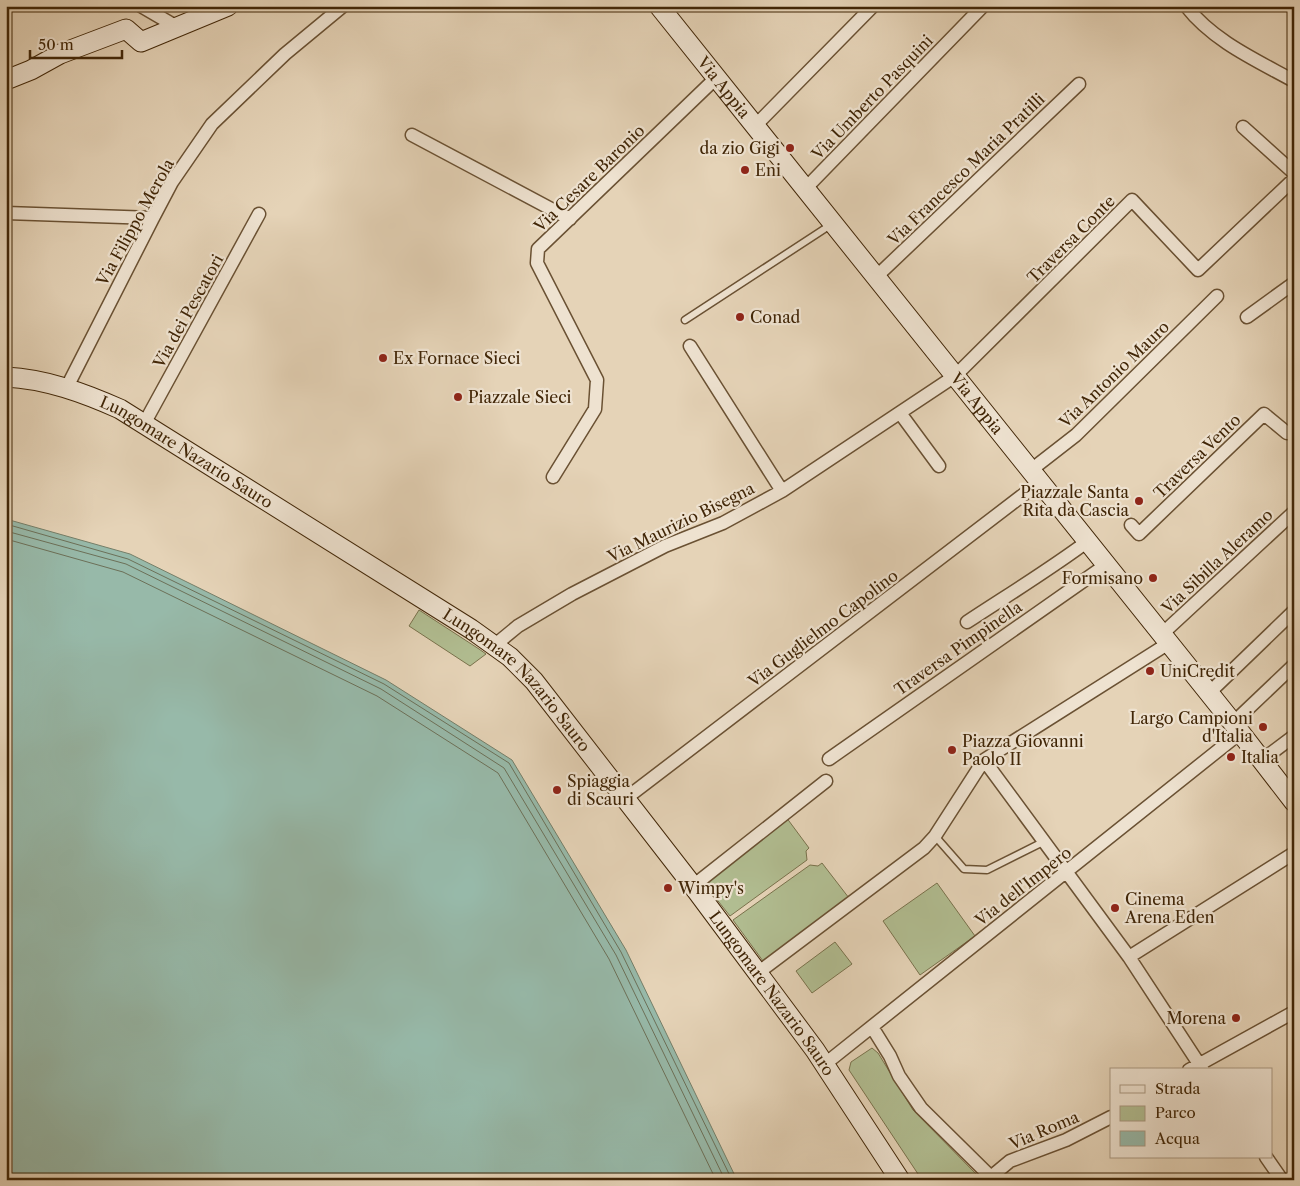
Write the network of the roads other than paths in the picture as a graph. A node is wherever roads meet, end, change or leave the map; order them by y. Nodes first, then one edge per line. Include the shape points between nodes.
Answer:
1 (141, 6) edge
2 (228, 6) edge
3 (343, 6) edge
4 (659, 6) edge
5 (873, 6) edge
6 (983, 6) edge
7 (1186, 6) edge
8 (177, 27) junction
9 (716, 78) junction
10 (6, 80) edge
11 (1294, 81) edge
12 (1078, 84) dead end
13 (755, 126) junction
14 (1243, 127) dead end
15 (412, 135) dead end
16 (1294, 172) edge
17 (1294, 179) edge
18 (805, 189) junction
19 (6, 213) edge
20 (259, 214) dead end
21 (152, 218) junction
22 (570, 219) junction
23 (833, 223) junction
24 (876, 277) junction
25 (1294, 283) edge
26 (1217, 296) dead end
27 (1247, 317) dead end
28 (685, 320) dead end
29 (690, 346) dead end
30 (955, 376) junction
31 (6, 377) edge
32 (66, 389) junction
33 (900, 413) junction
34 (144, 424) junction
35 (1287, 433) dead end
36 (939, 466) dead end
37 (1036, 476) junction
38 (553, 477) dead end
39 (782, 491) junction
40 (1294, 512) edge
41 (1131, 526) dead end
42 (1088, 541) junction
43 (1106, 565) junction
44 (1294, 611) edge
45 (968, 622) dead end
46 (1166, 639) junction
47 (495, 645) junction
48 (1294, 665) edge
49 (1209, 693) junction
50 (1237, 728) junction
51 (1294, 736) edge
52 (828, 759) dead end
53 (984, 760) junction
54 (1262, 760) junction
55 (826, 781) dead end
56 (625, 799) junction
57 (1294, 802) edge
58 (935, 836) junction
59 (1043, 842) junction
60 (1294, 853) edge
61 (1068, 872) junction
62 (694, 886) junction
63 (1129, 957) junction
64 (758, 972) junction
65 (1294, 1012) edge
66 (872, 1027) junction
67 (825, 1064) junction
68 (1197, 1068) edge
69 (1110, 1118) edge
70 (1267, 1158) edge
71 (993, 1178) edge
72 (900, 1180) edge
73 (1282, 1180) edge

1 - 8 street
2 - 8 street
3 - 21 street, Via Filippo Merola via 285,54 212,124 172,182
4 - 9 street, Via Appia
5 - 13 street
6 - 18 street, Via Umberto Pasquini
7 - 11 street via 1195,18 1228,44
8 - 10 street via 141,42 126,29 60,54
9 - 13 street, Via Appia
9 - 22 street, Via Cesare Baronio
12 - 24 street, Via Francesco Maria Pratilli
13 - 18 street, Via Appia
14 - 16 street
15 - 22 street
17 - 30 street, Traversa Conte via 1198,270 1132,200
18 - 23 street, Via Appia
19 - 21 street
20 - 34 street, Via dei Pescatori
21 - 32 street, Via Filippo Merola
22 - 38 street, Via Cesare Baronio via 538,249 537,263 597,380 594,409
23 - 24 street, Via Appia
23 - 28 lane
24 - 30 street, Via Appia
25 - 27 street
26 - 37 street, Via Antonio Mauro
29 - 39 street
30 - 33 street, Via Maurizio Bisegna
30 - 37 street, Via Appia
31 - 32 street, Lungomare Nazario Sauro
32 - 34 street, Lungomare Nazario Sauro via 85,393
33 - 36 street
33 - 39 street, Via Maurizio Bisegna
34 - 47 street, Lungomare Nazario Sauro
35 - 41 street, Traversa Vento via 1264,414 1139,534
37 - 42 street, Via Appia
37 - 56 street, Via Guglielmo Capolino
39 - 47 street, Via Maurizio Bisegna via 723,524 665,546 572,594 518,626
40 - 46 street, Via Sibilla Aleramo
42 - 43 street, Via Appia
42 - 45 street via 1047,572
43 - 46 street, Via Appia
43 - 52 street, Traversa Pimpinella
44 - 49 street
46 - 49 street, Via Appia
46 - 53 street, Via Sibilla Aleramo
47 - 56 street, Lungomare Nazario Sauro via 534,681
48 - 50 street, Via dell'Impero
49 - 50 street, Via Appia
50 - 54 street, Via Appia
50 - 61 street, Via dell'Impero
51 - 54 street
53 - 58 street
53 - 59 street
54 - 57 street, Via Appia
55 - 62 street
56 - 62 street, Lungomare Nazario Sauro
58 - 59 lane via 964,869 987,870
58 - 64 street
59 - 61 street
60 - 63 street
61 - 63 street
61 - 66 street, Via dell'Impero
62 - 64 street, Lungomare Nazario Sauro
63 - 68 street
64 - 67 street, Lungomare Nazario Sauro
65 - 68 street
66 - 67 street, Via dell'Impero
66 - 71 street via 921,1108
67 - 72 street, Lungomare Nazario Sauro
69 - 71 street, Via Roma via 1066,1140 1010,1161
70 - 73 street

